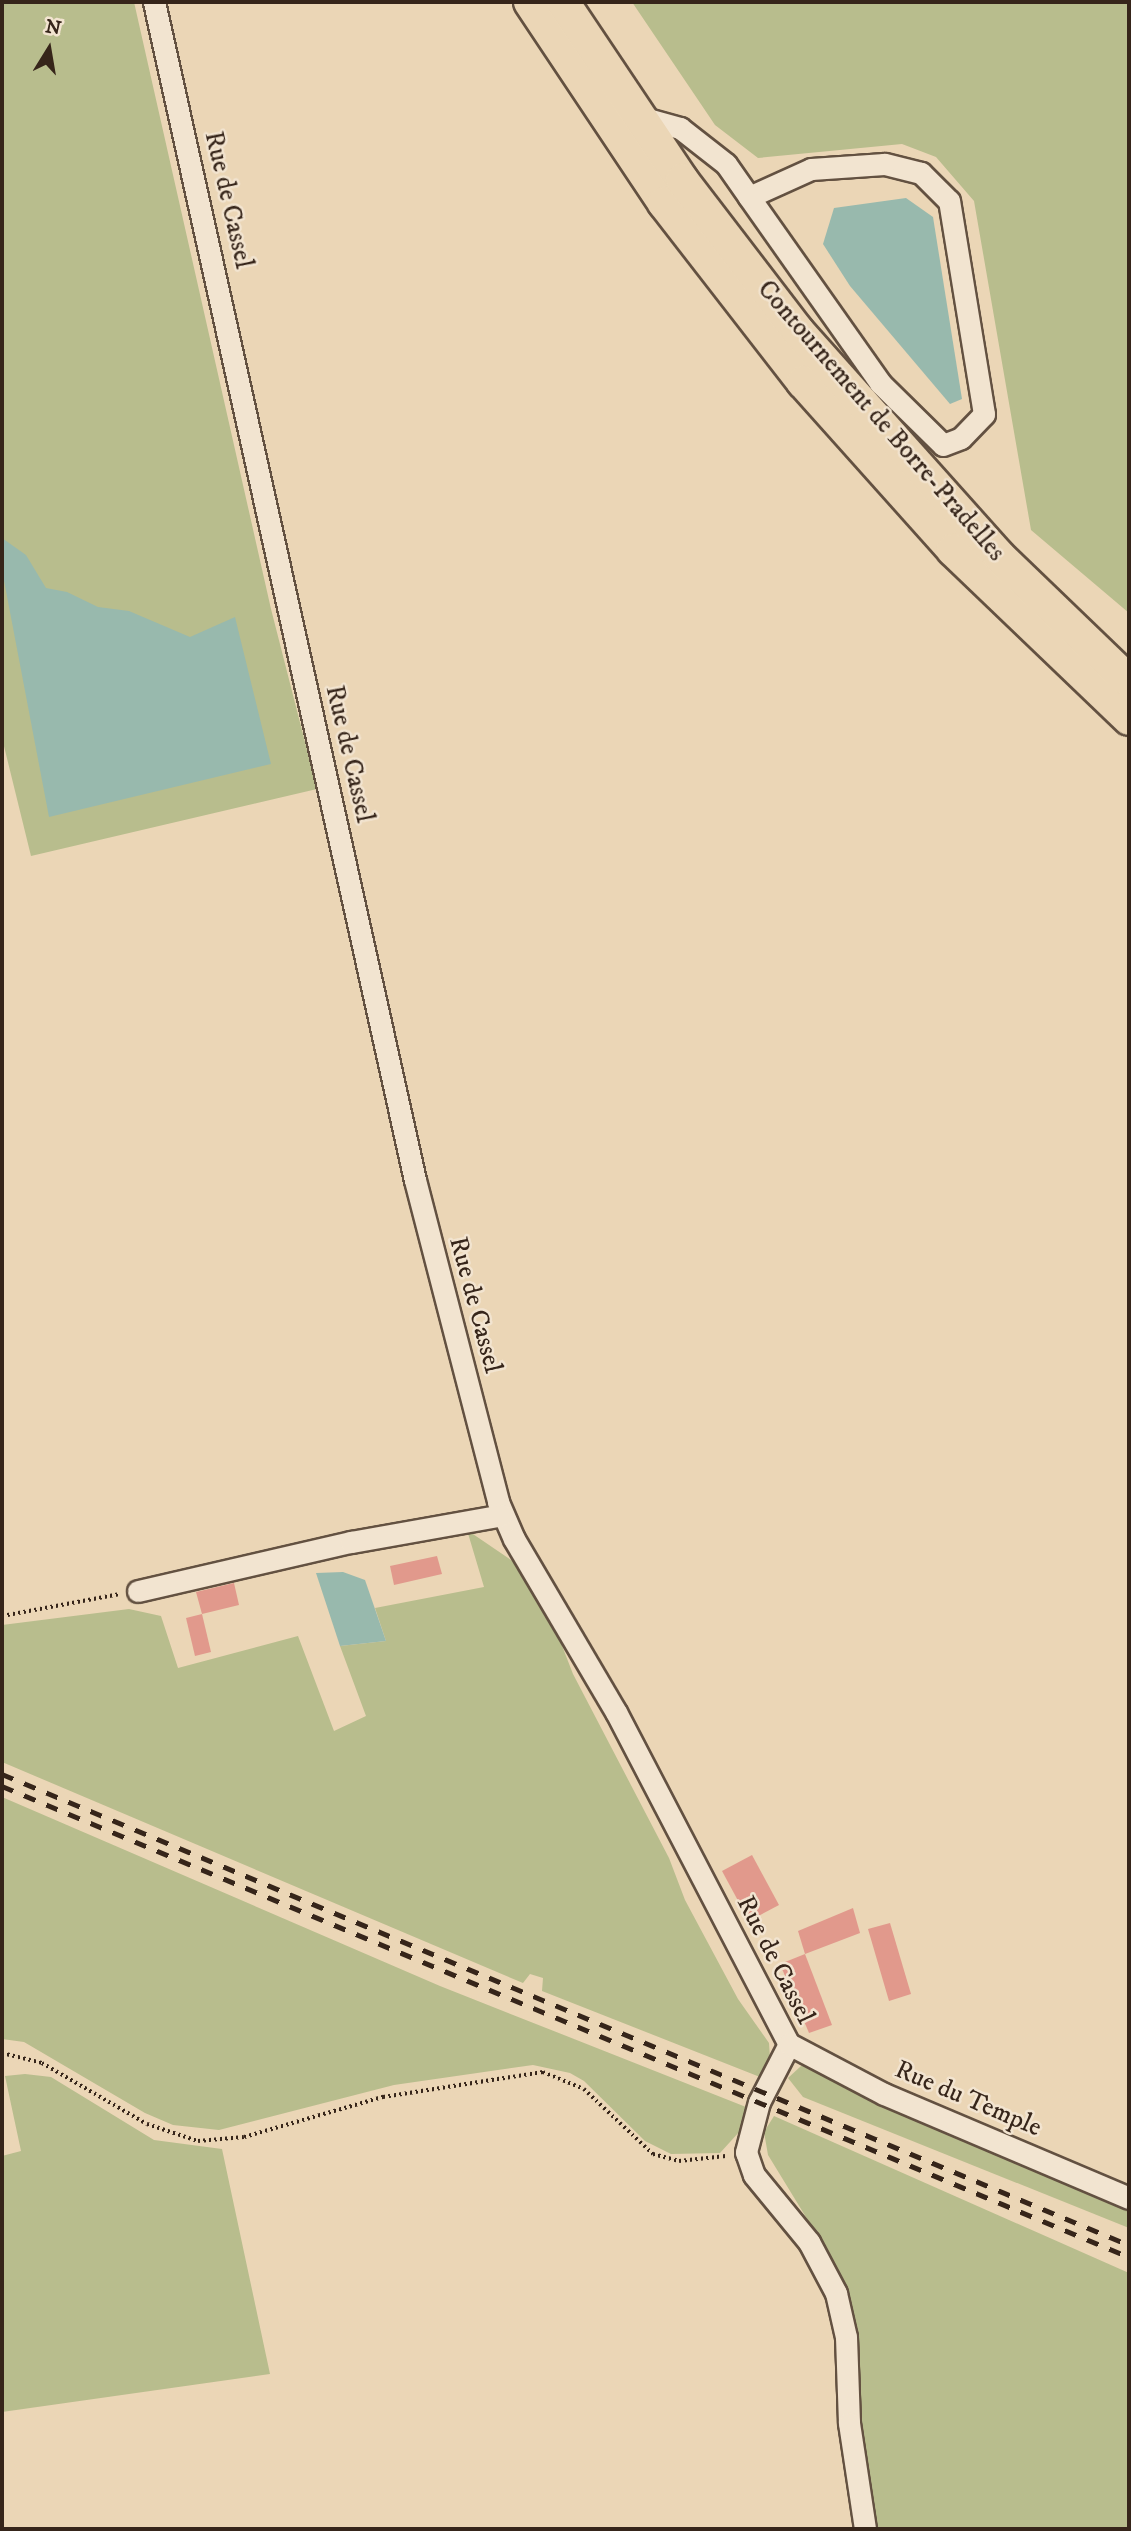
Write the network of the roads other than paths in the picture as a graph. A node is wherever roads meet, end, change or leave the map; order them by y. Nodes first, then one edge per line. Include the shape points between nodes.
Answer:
1 (154, 2) edge
2 (530, 2) edge
3 (563, 2) edge
4 (637, 116) junction
5 (749, 197) junction
6 (1129, 681) edge
7 (1129, 719) edge
8 (502, 1515) junction
9 (138, 1591) road end
10 (789, 2044) junction
11 (1129, 2198) edge
12 (865, 2529) edge

1 - 8 street, Rue de Cassel via 415,1180
2 - 7 highway via 664,203 795,372 953,550
3 - 4 highway, Contournement de Borre-Pradelles
4 - 5 street via 680,128 726,164
4 - 6 highway, Contournement de Borre-Pradelles via 734,250 846,390 999,556
5 - 5 street via 880,383 943,444 961,438 984,414 949,201 921,173 884,164 811,169
8 - 9 street via 332,1546
8 - 10 street, Rue de Cassel via 616,1712
10 - 11 street, Rue du Temple via 884,2094
10 - 12 street, Rue de Cassel via 759,2102 746,2152 754,2175 813,2248 836,2293 846,2337 849,2423

